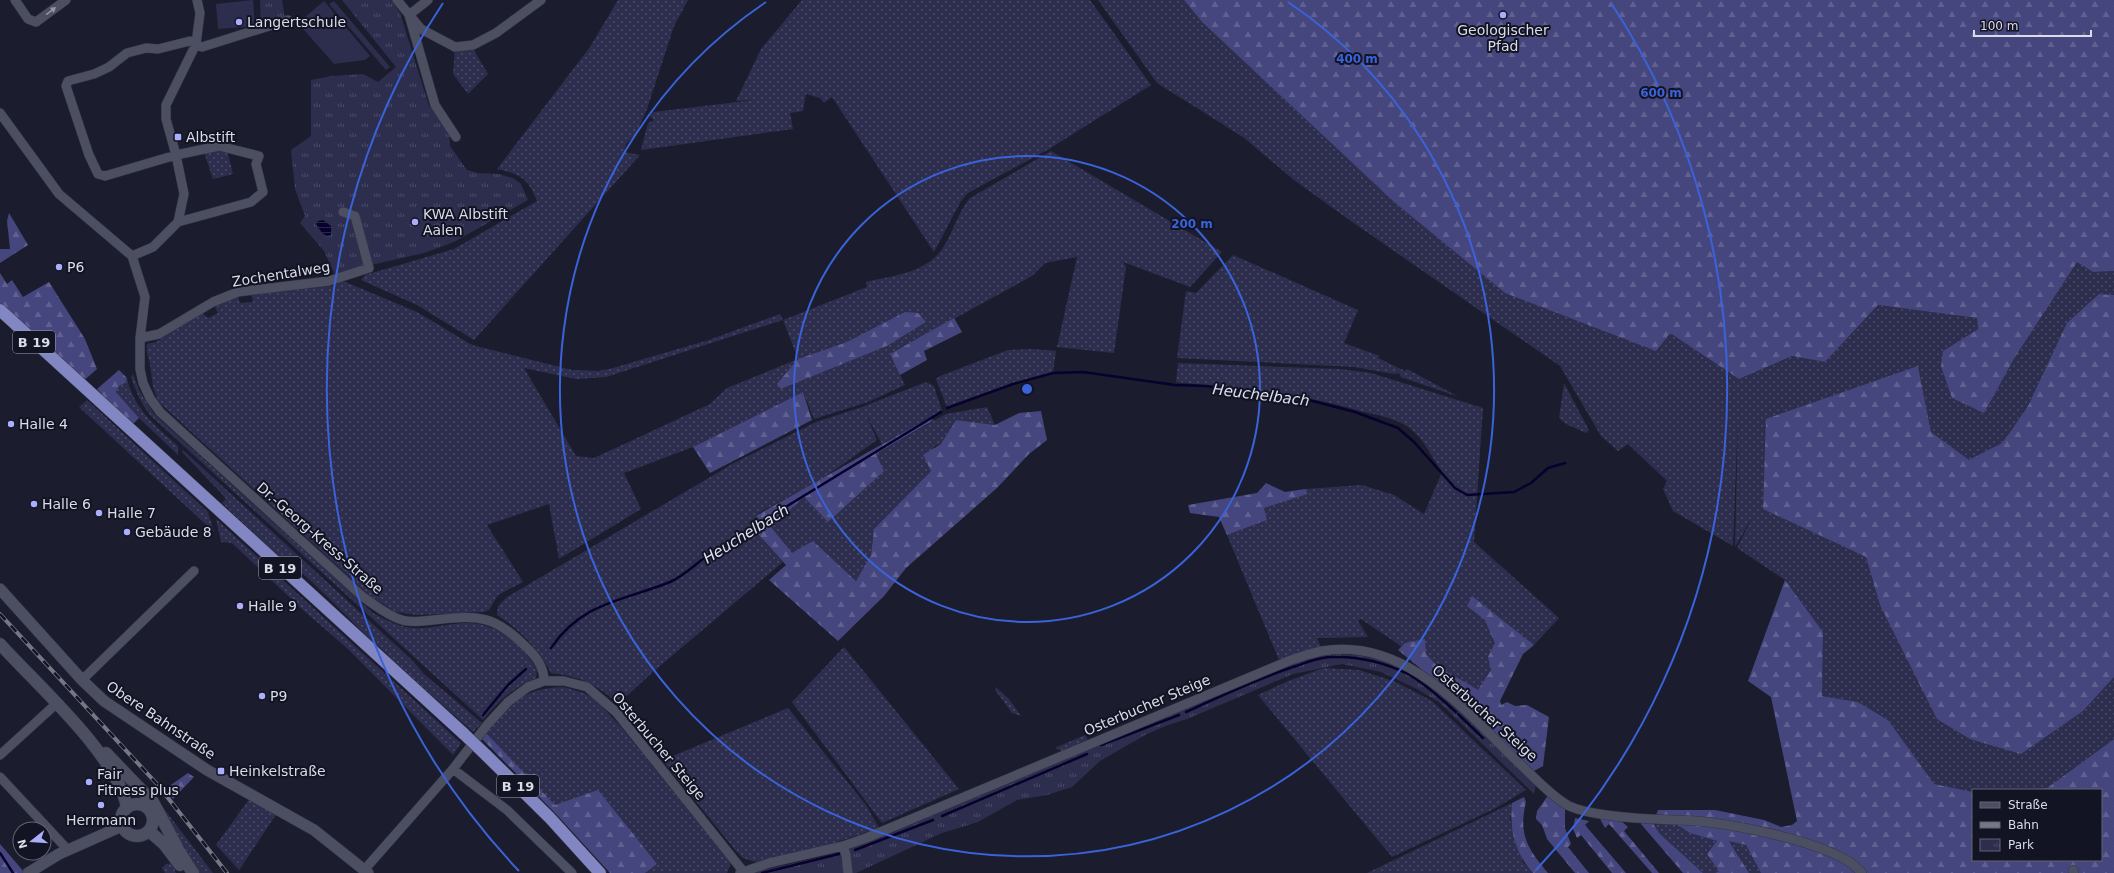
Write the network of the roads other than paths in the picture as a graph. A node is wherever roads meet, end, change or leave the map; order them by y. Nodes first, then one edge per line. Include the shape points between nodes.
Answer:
1 (15, 0) edge
2 (66, 0) edge
3 (197, 0) edge
4 (397, 0) edge
5 (428, 0) edge
6 (541, 0) edge
7 (409, 15) junction
8 (288, 20) dead end
9 (196, 44) junction
10 (0, 113) edge
11 (456, 137) dead end
12 (176, 155) junction
13 (343, 212) dead end
14 (178, 222) junction
15 (132, 256) junction
16 (0, 310) edge
17 (140, 338) junction
18 (194, 571) dead end
19 (0, 589) edge
20 (0, 644) edge
21 (82, 680) junction
22 (544, 681) junction
23 (56, 704) junction
24 (80, 730) junction
25 (98, 746) junction
26 (0, 755) edge
27 (453, 769) junction
28 (0, 777) edge
29 (140, 804) junction
30 (127, 808) junction
31 (122, 826) junction
32 (151, 826) junction
33 (843, 846) junction
34 (177, 847) junction
35 (68, 850) junction
36 (367, 871) edge
37 (741, 872) edge
38 (28, 873) edge
39 (186, 873) edge
40 (193, 873) edge
41 (572, 873) edge
42 (600, 873) edge
43 (848, 873) edge
44 (1862, 873) edge

1 -> 2 street via 28,19 36,22
3 - 9 street via 200,13
4 - 7 street
5 - 7 street
6 - 7 street via 496,33 473,45 455,47 421,29
7 - 11 street via 435,105
8 - 9 street via 202,47
9 - 12 street via 166,105 166,119
9 - 12 street via 190,41 158,50 146,48 127,53 94,74 68,81 66,86 98,174 105,176
10 - 15 street via 59,194
12 - 14 street via 184,194
12 - 14 street via 219,146 260,156 256,164 263,192 251,202
13 - 17 street, Zochentalweg via 355,216 369,268 329,281 238,292 213,302 159,334
14 - 15 street via 153,247
15 - 17 street, Dr.-Georg-Kress-Straße via 145,297
16 - 42 highway, B 19, bridge via 464,734 550,818
17 - 22 street, Dr.-Georg-Kress-Straße via 143,383 160,412 363,598 403,620 467,616 501,624 532,652 544,672
18 - 21 street
19 - 21 street, Obere Bahnstraße
20 - 23 main road
21 - 36 street, Obere Bahnstraße via 104,702 130,721 231,784 314,830
22 - 27 street, Osterbucher Steige via 528,687 508,702
22 - 37 street, Osterbucher Steige via 564,681 587,687 607,703
23 - 24 main road
23 - 26 street
24 - 25 main road
24 - 30 main road via 119,783
25 - 29 main road via 126,780
25 - 34 main road via 153,802
27 - 36 street, Osterbucher Steige
27 - 41 street via 507,810
28 - 35 street
29 - 30 main road
29 - 32 main road via 151,812
30 - 31 main road via 121,816
31 - 32 main road via 134,836 139,836
31 - 35 street
32 - 34 main road
32 - 39 main road
33 - 37 street, Osterbucher Steige
33 - 43 street
33 - 44 street, Osterbucher Steige via 1291,660 1322,651 1340,650 1378,655 1420,672 1538,781 1570,806 1632,818 1737,827 1808,844 1848,861
34 - 40 main road
35 - 38 street

